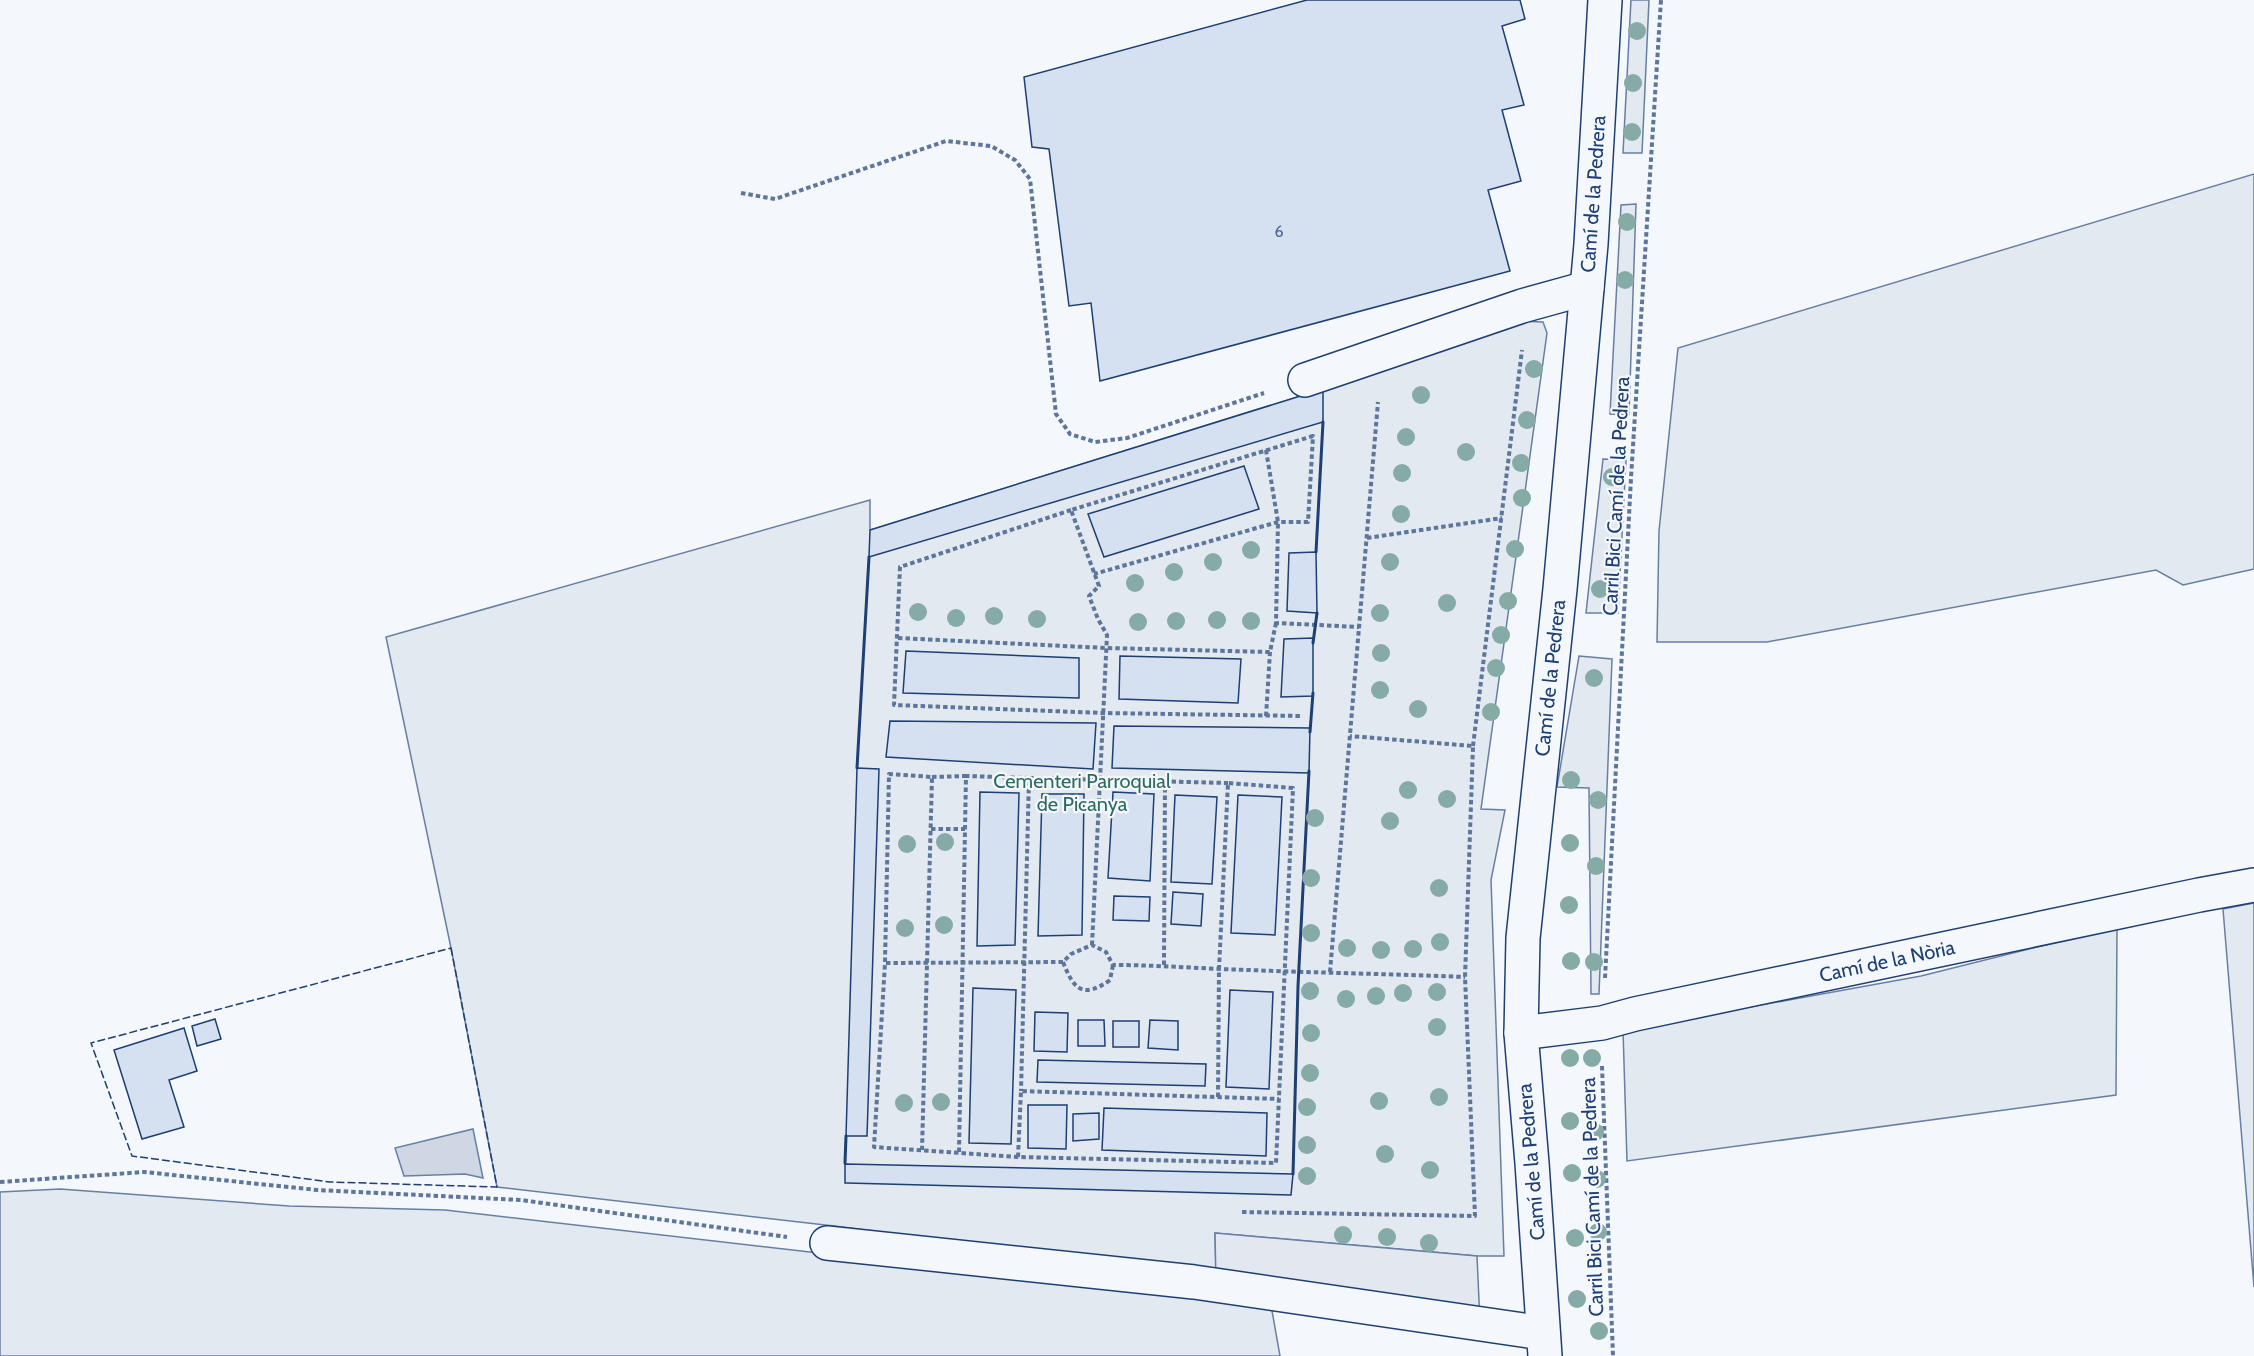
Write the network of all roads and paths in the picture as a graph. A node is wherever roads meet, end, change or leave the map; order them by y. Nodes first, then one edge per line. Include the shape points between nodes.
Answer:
1 (1605, 0) edge
2 (1662, 0) edge
3 (741, 194) dead end
4 (1587, 288) junction
5 (1523, 342) dead end
6 (1305, 380) joint
7 (1378, 398) dead end
8 (1266, 450) junction
9 (1071, 510) junction
10 (1502, 518) junction
11 (1278, 522) junction
12 (1367, 538) junction
13 (1094, 574) junction
14 (1276, 623) junction
15 (1359, 627) junction
16 (898, 638) junction
17 (1106, 648) junction
18 (1270, 652) junction
19 (1103, 713) junction
20 (1266, 716) junction
21 (1303, 716) dead end
22 (1350, 736) junction
23 (1473, 746) junction
24 (966, 776) junction
25 (932, 777) junction
26 (1029, 778) junction
27 (1099, 780) junction
28 (1165, 781) junction
29 (1228, 783) junction
30 (931, 829) junction
31 (965, 829) junction
32 (2254, 885) edge
33 (1092, 945) junction
34 (1024, 962) junction
35 (1063, 962) junction
36 (885, 963) junction
37 (928, 963) junction
38 (963, 963) junction
39 (1113, 965) junction
40 (1164, 965) junction
41 (1219, 969) junction
42 (1284, 971) junction
43 (1330, 972) junction
44 (1465, 977) junction
45 (1605, 983) dead end
46 (1521, 1033) junction
47 (1602, 1060) dead end
48 (1021, 1090) junction
49 (1218, 1097) junction
50 (1279, 1099) junction
51 (922, 1150) junction
52 (959, 1152) junction
53 (1018, 1156) junction
54 (0, 1182) edge
55 (1242, 1212) dead end
56 (827, 1243) joint
57 (1544, 1344) edge
58 (1613, 1356) edge

1 - 4 street, Camí de la Pedrera
2 - 45 path, Carril Bici Camí de la Pedrera via 1631,478
3 - 6 path via 775,199 946,141 991,146 1016,160 1030,179 1056,414 1070,434 1095,441 1127,438
4 - 6 street via 1522,306
4 - 46 street, Camí de la Pedrera via 1560,589 1522,938
5 - 10 path
7 - 12 path
8 - 9 path
8 - 11 path
8 - 11 path via 1313,436 1308,522
9 - 13 path
9 - 16 path via 900,567
10 - 12 path
10 - 23 path
11 - 13 path
11 - 14 path
12 - 15 path
13 - 17 path via 1099,586 1089,596 1107,635
14 - 15 path
14 - 18 path
15 - 22 path
16 - 17 path
16 - 19 path via 894,705
17 - 18 path
17 - 19 path
18 - 20 path
19 - 20 path
19 - 27 path
20 - 21 path
22 - 23 path
22 - 43 path
23 - 44 path
24 - 25 path
24 - 26 path
24 - 31 path
25 - 30 path
25 - 36 path via 889,774
26 - 27 path
26 - 34 path
27 - 28 path
27 - 33 path
28 - 29 path
28 - 40 path
29 - 41 path
29 - 42 path via 1293,788
30 - 31 path
30 - 37 path
31 - 38 path
32 - 46 street, Camí de la Nòria via 1602,1023
33 - 35 path
33 - 39 path via 1106,952
34 - 35 path
34 - 38 path
34 - 48 path
35 - 39 path via 1071,982 1082,990 1096,990 1110,980
36 - 37 path
36 - 51 path via 874,1147
37 - 38 path
37 - 51 path
38 - 52 path
39 - 40 path
40 - 41 path
41 - 42 path
41 - 49 path
42 - 43 path
42 - 50 path
43 - 44 path
44 - 55 path via 1474,1216
46 - 57 street, Camí de la Pedrera
47 - 58 path, Carril Bici Camí de la Pedrera
48 - 49 path
48 - 53 path
49 - 50 path
50 - 53 path via 1276,1163
51 - 52 path
52 - 53 path
54 - 56 path via 144,1172 318,1190 521,1200
56 - 57 street via 1194,1282

